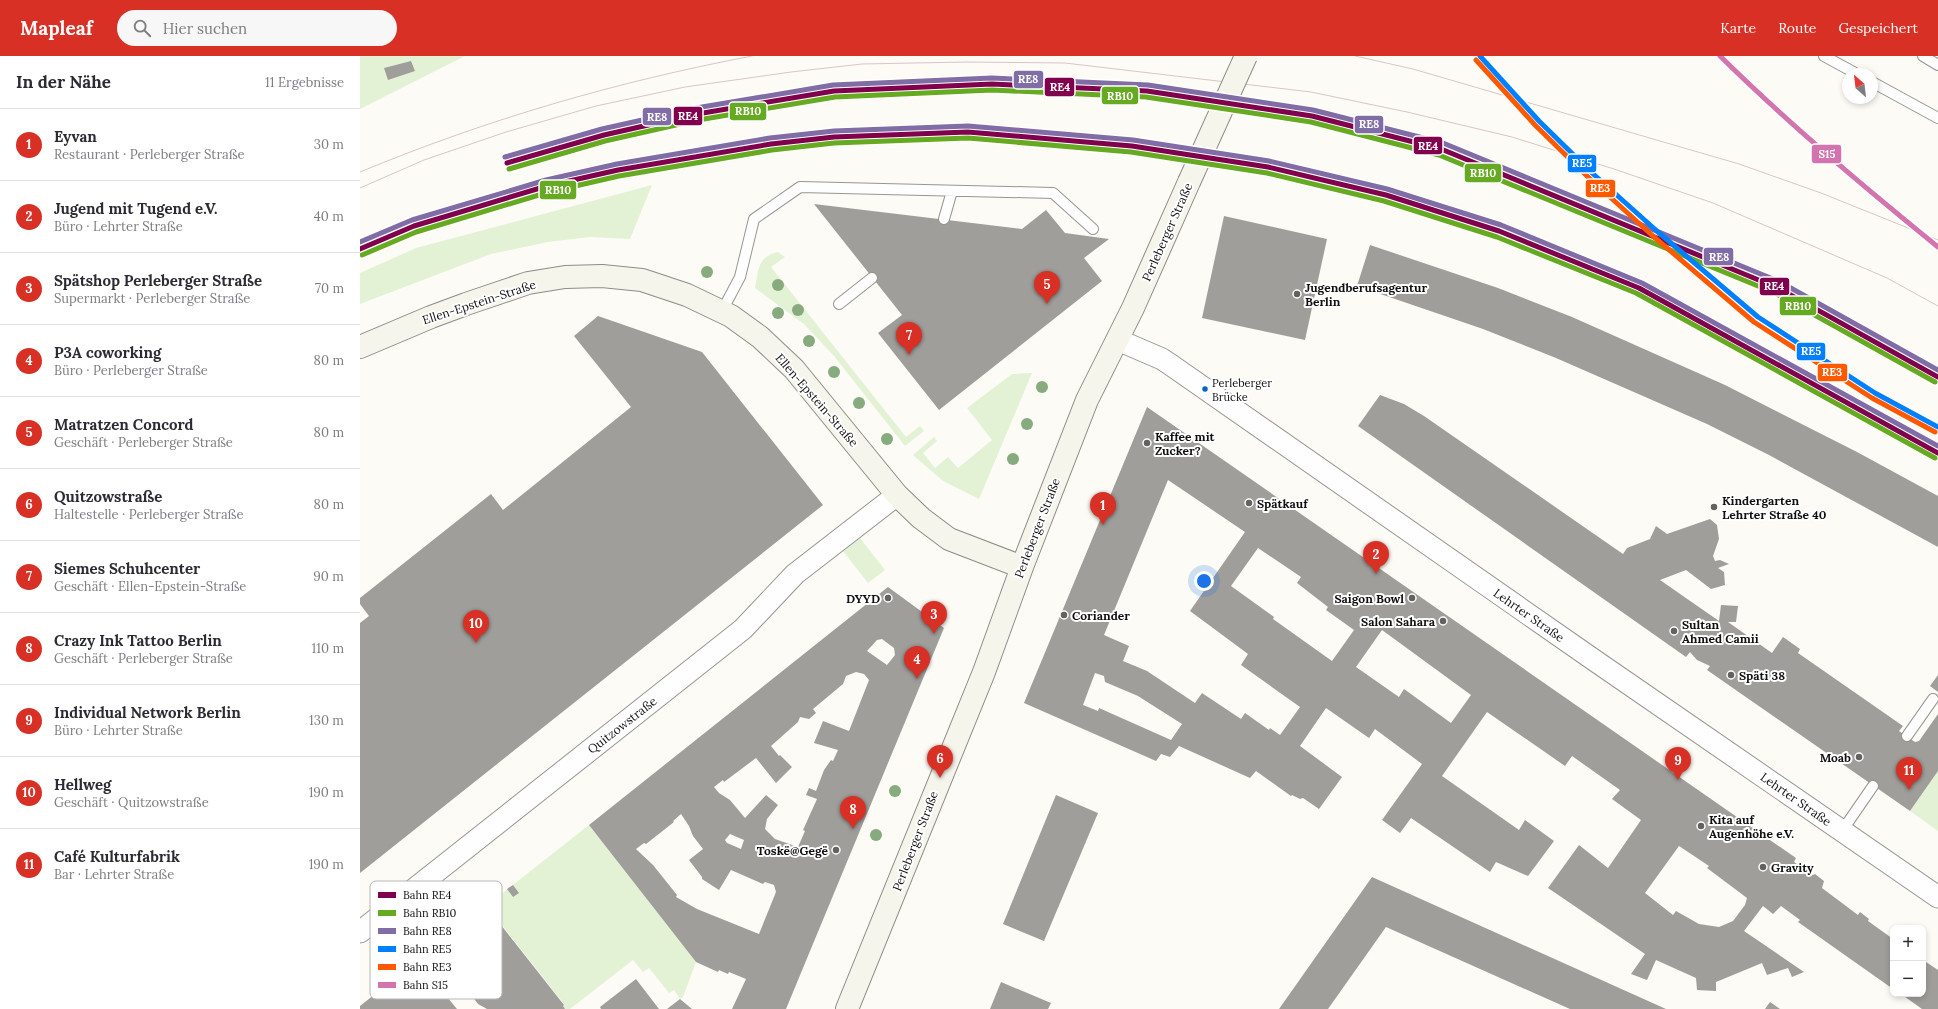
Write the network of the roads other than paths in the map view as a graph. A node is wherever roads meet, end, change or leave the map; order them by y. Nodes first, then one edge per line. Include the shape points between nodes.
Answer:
1 (1246, 56) edge
2 (1824, 56) edge
3 (1922, 56) edge
4 (1938, 65) edge
5 (1846, 68) edge
6 (1878, 85) edge
7 (1938, 118) edge
8 (952, 191) junction
9 (944, 220) dead end
10 (1093, 229) dead end
11 (872, 278) dead end
12 (839, 304) dead end
13 (722, 311) junction
14 (1118, 340) junction
15 (360, 347) edge
16 (897, 495) junction
17 (1022, 567) junction
18 (1933, 699) dead end
19 (1907, 736) dead end
20 (1873, 786) dead end
21 (1842, 831) junction
22 (424, 881) edge
23 (1938, 897) edge
24 (370, 924) edge
25 (360, 932) edge
26 (847, 1009) edge

1 - 14 main road, Perleberger Straße, bridge
2 - 5 lane
3 - 4 lane
6 - 7 lane
8 - 9 lane
8 - 10 lane via 1053,193
8 - 13 lane via 800,187 754,219 740,276
11 - 12 lane
13 - 15 main road, Ellen-Epstein-Straße via 687,295 642,280 602,276 565,277 528,284 466,304 431,316
13 - 16 main road, Ellen-Epstein-Straße via 760,336 794,369
14 - 17 main road, Perleberger Straße via 1091,389
14 - 21 street, Lehrter Straße via 1171,365
16 - 17 main road, Ellen-Epstein-Straße via 921,518 949,539
16 - 22 street, Quitzowstraße via 795,574 743,629
17 - 26 main road, Perleberger Straße via 992,650
18 - 19 lane
20 - 21 lane
21 - 23 street, Lehrter Straße
24 - 25 street, Quitzowstraße

